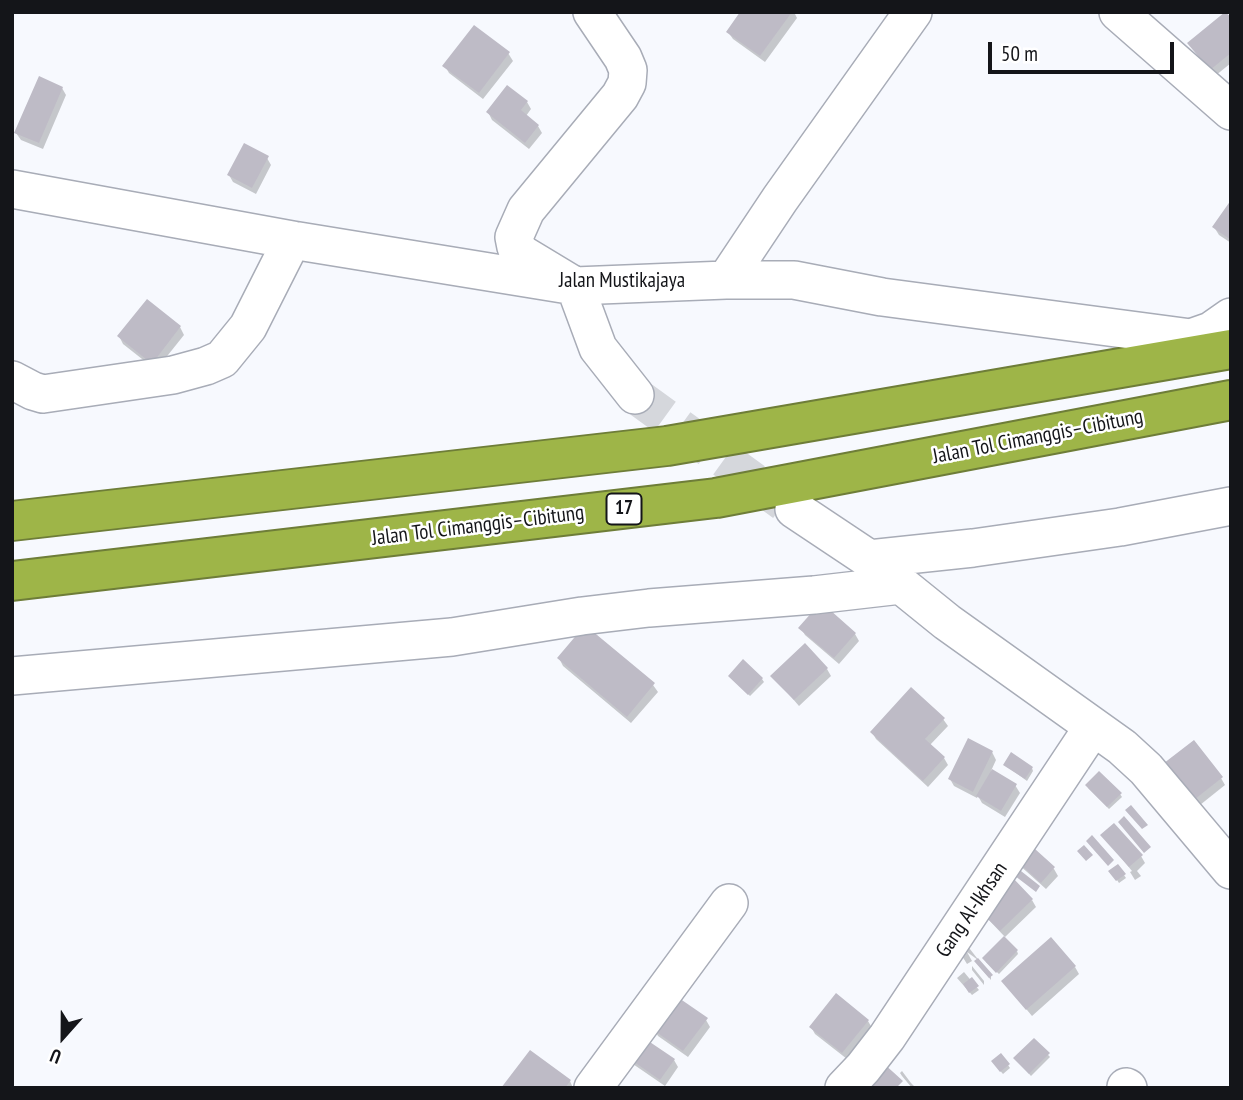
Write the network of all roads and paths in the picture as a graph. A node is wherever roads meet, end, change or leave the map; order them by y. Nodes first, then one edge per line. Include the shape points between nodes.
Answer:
1 (592, 12) edge
2 (913, 12) edge
3 (1118, 12) edge
4 (1231, 111) edge
5 (12, 189) edge
6 (292, 240) junction
7 (726, 280) junction
8 (575, 286) junction
9 (1231, 317) edge
10 (1231, 349) edge
11 (12, 380) edge
12 (635, 395) tunnel mouth
13 (1231, 400) edge
14 (1231, 506) edge
15 (794, 509) tunnel mouth
16 (12, 521) edge
17 (869, 559) junction
18 (12, 581) edge
19 (901, 585) junction
20 (12, 676) edge
21 (1093, 727) junction
22 (1231, 870) edge
23 (729, 902) dead end
24 (601, 1085) edge
25 (844, 1088) edge

1 - 8 street via 623,58 627,83 526,210 514,237 522,254
2 - 7 street
3 - 4 street
5 - 6 street, Jalan Mustikajaya
6 - 8 street, Jalan Mustikajaya
6 - 11 street via 248,327 222,359 173,375 43,394
7 - 8 street, Jalan Mustikajaya
7 - 9 street, Jalan Mustikajaya via 794,281 1191,338
8 - 12 street via 598,348
10 - 16 highway via 667,446
13 - 18 highway, Jalan Tol Cimanggis–Cibitung / 17 via 716,498
14 - 17 street via 1120,527
15 - 17 street
17 - 19 street
19 - 20 street via 649,608 452,637
19 - 21 street
21 - 22 street via 1146,769
21 - 25 street, Gang Al-Ikhsan via 887,1037
23 - 24 street

